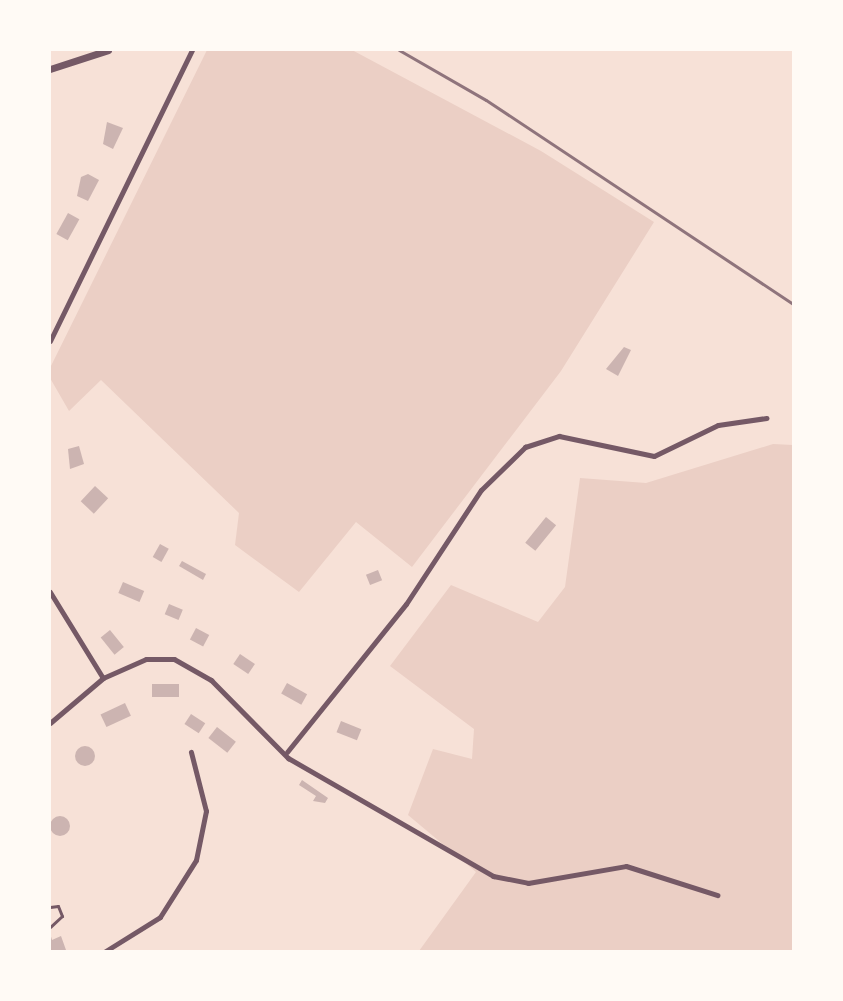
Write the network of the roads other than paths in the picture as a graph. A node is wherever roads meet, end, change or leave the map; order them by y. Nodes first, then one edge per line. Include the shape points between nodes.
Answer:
1 (108, 50) edge
2 (192, 50) edge
3 (50, 69) edge
4 (50, 341) edge
5 (766, 418) dead end
6 (50, 592) edge
7 (103, 678) junction
8 (50, 723) edge
9 (192, 752) dead end
10 (287, 752) junction
11 (717, 895) dead end
12 (50, 907) edge
13 (50, 927) edge
14 (104, 951) edge

1 - 3 street
2 - 4 street
5 - 10 street via 718,425 654,456 559,436 525,447 481,490 406,604
6 - 7 street
7 - 8 street
7 - 10 street via 155,656 188,664
9 - 14 street via 206,811 196,860 160,917
10 - 11 street via 382,816 504,880 540,882 626,866
12 - 13 lane via 58,906 62,916

